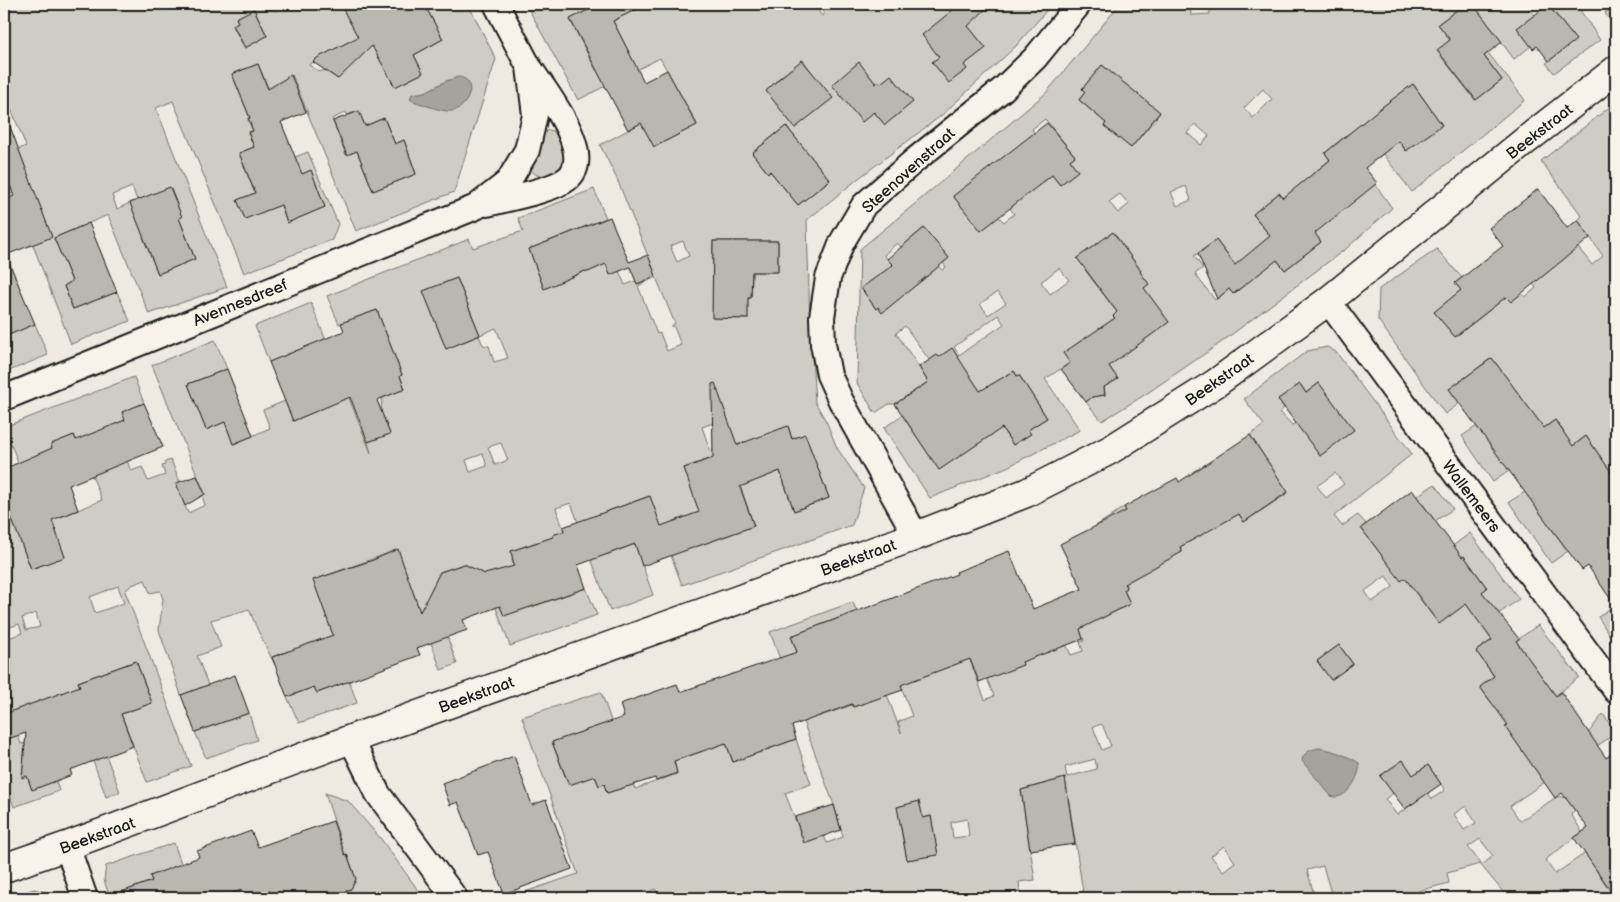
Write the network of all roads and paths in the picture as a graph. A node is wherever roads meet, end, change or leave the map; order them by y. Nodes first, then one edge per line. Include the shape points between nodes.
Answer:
1 (496, 4) edge
2 (1080, 4) edge
3 (529, 68) junction
4 (1616, 70) edge
5 (476, 207) junction
6 (1328, 302) junction
7 (4, 398) edge
8 (916, 536) junction
9 (1616, 691) edge
10 (351, 738) junction
11 (67, 846) junction
12 (4, 868) edge
13 (86, 898) edge
14 (455, 898) edge

1 - 3 street, Avennesdreef
2 - 8 street, Steenovenstraat via 1035,58 1003,89 864,205 842,242 828,278 822,317 829,375
3 - 5 street, Avennesdreef via 535,115 527,150 508,182
3 - 5 street, Avennesdreef via 568,126 576,150 575,165 568,178 551,186
4 - 6 street, Beekstraat
5 - 7 street, Avennesdreef
6 - 8 street, Beekstraat via 1216,383 1110,450 1026,493
6 - 9 street, Wallemeers
8 - 10 street, Beekstraat
10 - 11 street, Beekstraat
10 - 14 street via 378,794
11 - 12 street, Beekstraat
11 - 13 street

